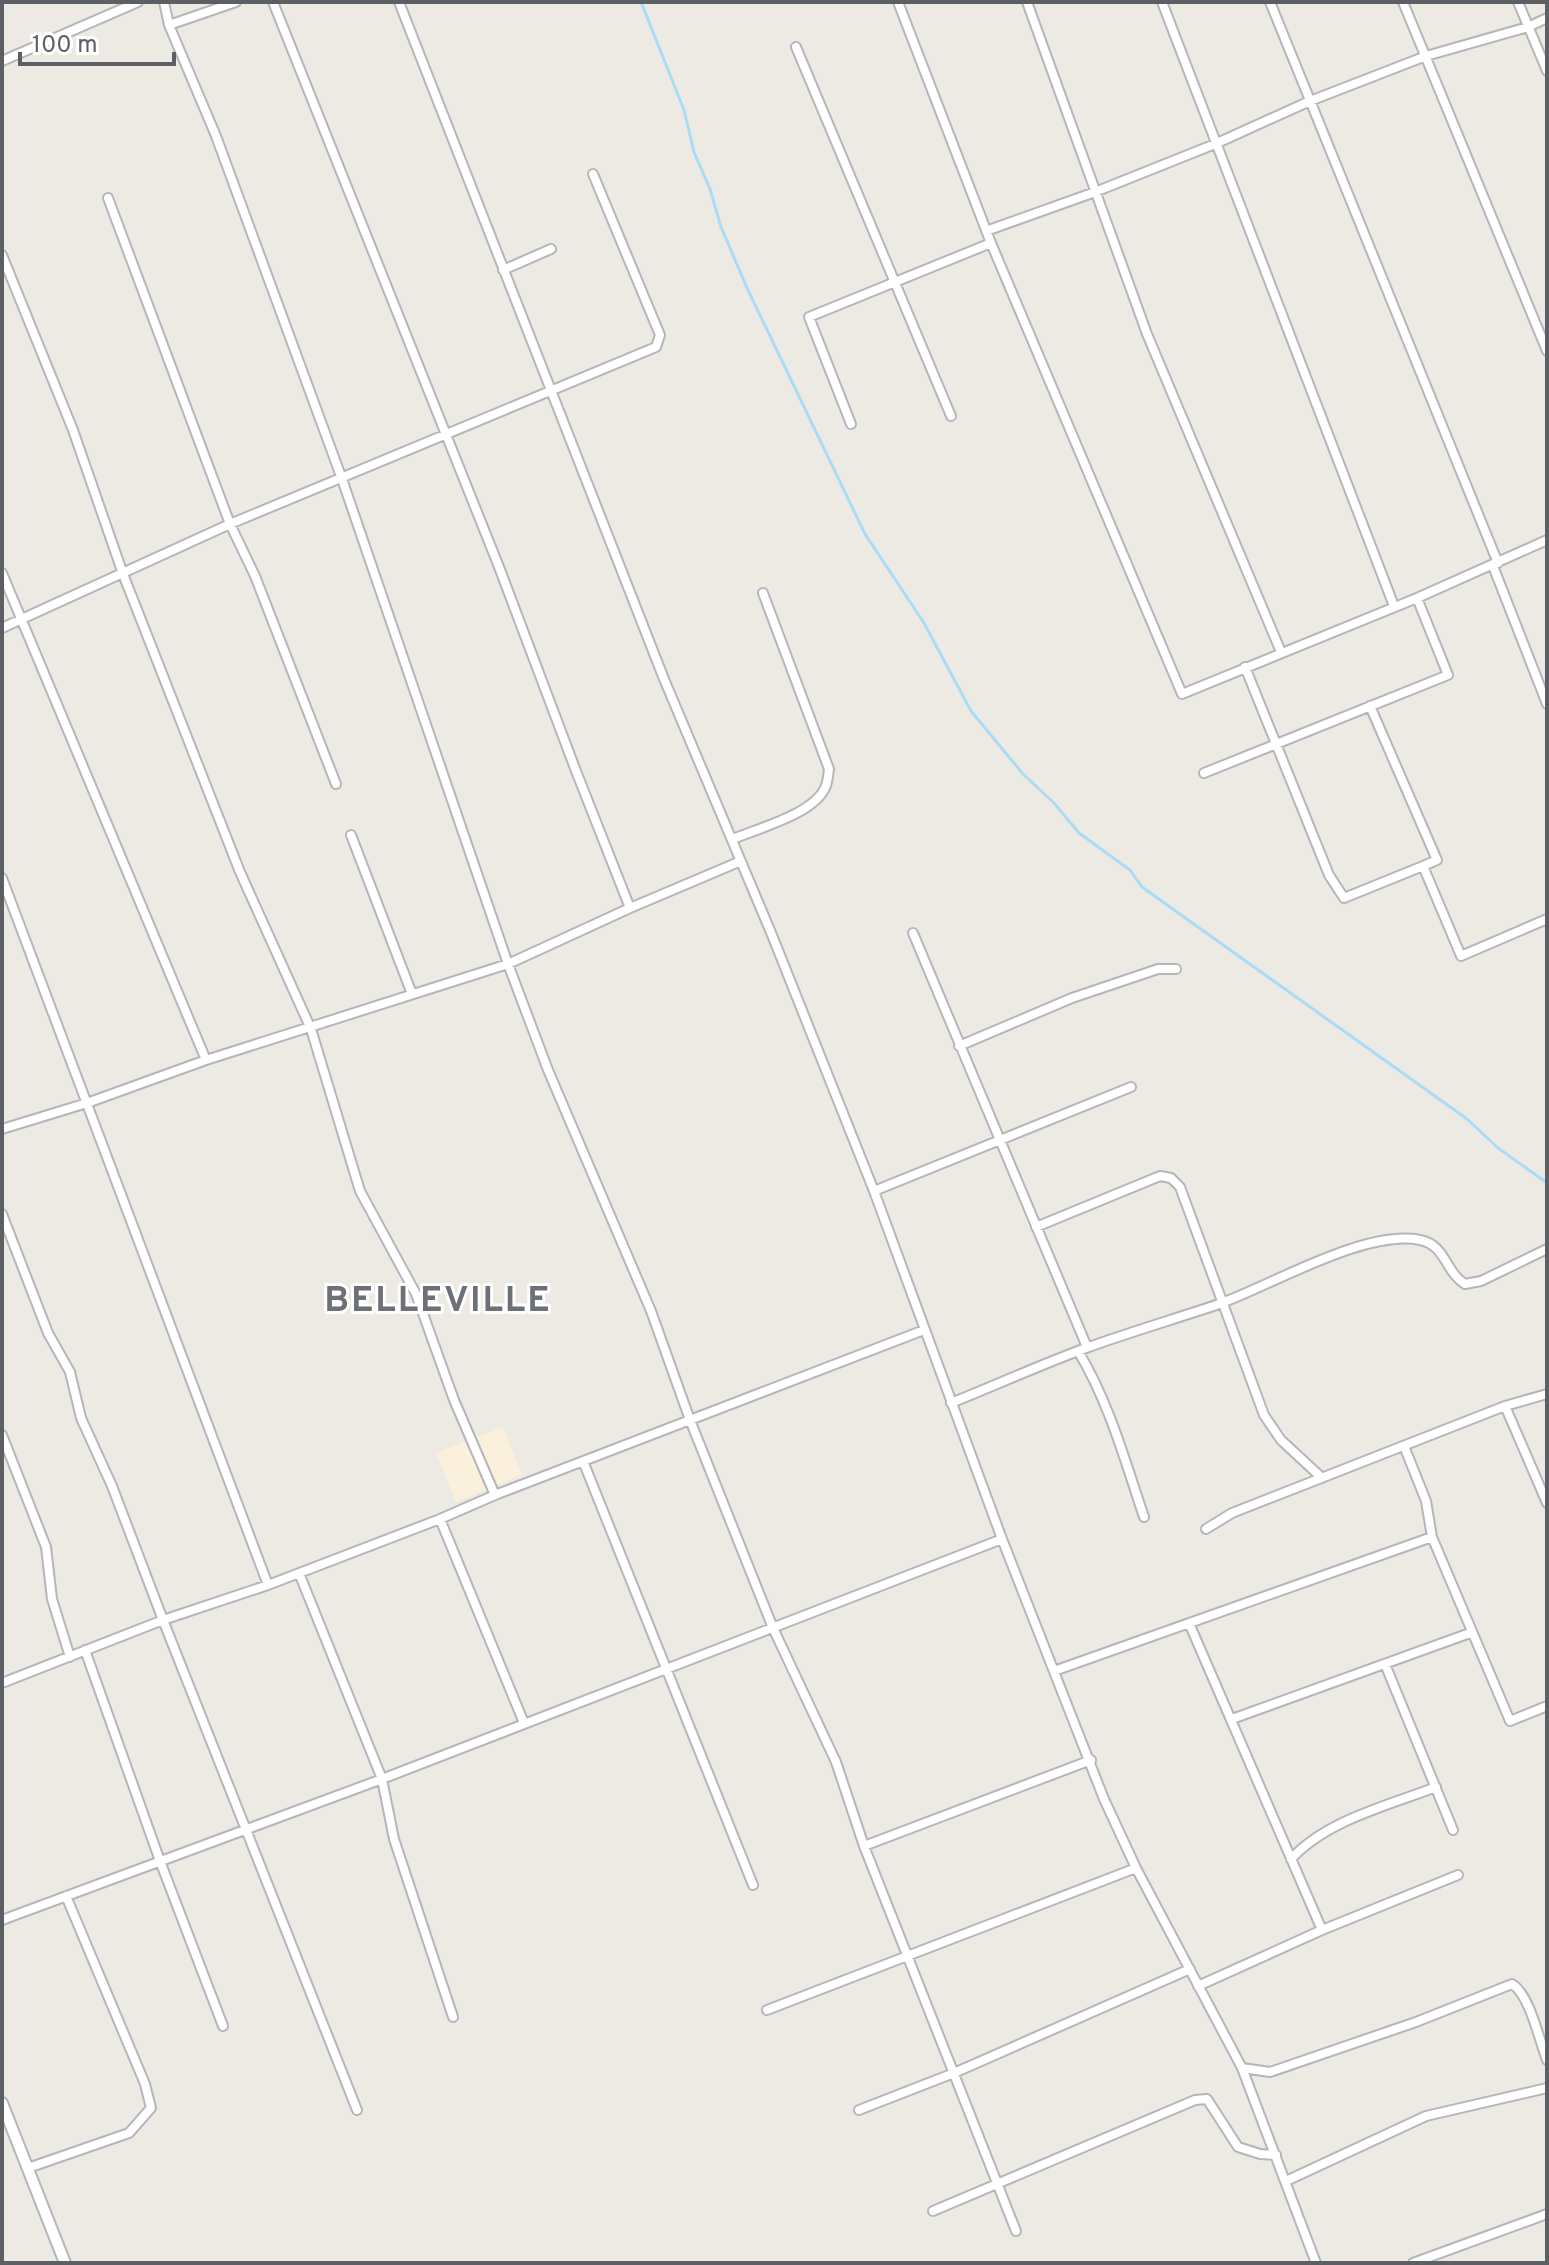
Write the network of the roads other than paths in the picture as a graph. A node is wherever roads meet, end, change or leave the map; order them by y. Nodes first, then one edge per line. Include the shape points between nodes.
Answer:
1 (138, 2) edge
2 (164, 2) edge
3 (236, 2) edge
4 (273, 2) edge
5 (399, 2) edge
6 (898, 2) edge
7 (1027, 2) edge
8 (1162, 2) edge
9 (1270, 2) edge
10 (1403, 2) edge
11 (1518, 2) edge
12 (1547, 18) edge
13 (169, 25) junction
14 (1528, 27) junction
15 (796, 47) dead end
16 (1426, 56) junction
17 (2, 61) edge
18 (1547, 71) edge
19 (1310, 101) junction
20 (1215, 144) junction
21 (593, 174) dead end
22 (1095, 192) junction
23 (108, 198) dead end
24 (986, 231) junction
25 (991, 243) junction
26 (551, 249) dead end
27 (2, 255) edge
28 (503, 270) junction
29 (895, 281) junction
30 (1547, 351) edge
31 (551, 389) junction
32 (951, 416) dead end
33 (851, 424) dead end
34 (444, 434) junction
35 (342, 479) junction
36 (230, 524) junction
37 (1547, 540) edge
38 (1495, 564) junction
39 (2, 573) edge
40 (123, 574) junction
41 (763, 593) dead end
42 (1417, 598) junction
43 (1394, 606) junction
44 (22, 619) junction
45 (2, 628) edge
46 (1281, 652) junction
47 (1245, 667) junction
48 (1547, 704) edge
49 (1370, 706) junction
50 (1276, 743) junction
51 (1204, 773) dead end
52 (336, 784) dead end
53 (351, 835) dead end
54 (733, 839) junction
55 (741, 861) junction
56 (1423, 866) junction
57 (2, 878) edge
58 (630, 908) junction
59 (1547, 919) edge
60 (913, 933) dead end
61 (508, 964) junction
62 (1176, 969) dead end
63 (412, 994) junction
64 (311, 1029) junction
65 (959, 1046) junction
66 (206, 1060) junction
67 (1131, 1087) dead end
68 (87, 1103) junction
69 (2, 1129) edge
70 (999, 1140) junction
71 (874, 1191) junction
72 (2, 1214) edge
73 (1036, 1227) junction
74 (1547, 1249) edge
75 (1222, 1303) junction
76 (924, 1330) junction
77 (1083, 1349) junction
78 (1547, 1394) edge
79 (951, 1403) junction
80 (1505, 1406) junction
81 (690, 1420) junction
82 (2, 1435) edge
83 (1404, 1446) junction
84 (583, 1461) junction
85 (1322, 1478) junction
86 (495, 1495) junction
87 (1547, 1503) edge
88 (1144, 1517) dead end
89 (440, 1519) junction
90 (1206, 1529) dead end
91 (1432, 1537) junction
92 (1002, 1539) junction
93 (299, 1573) junction
94 (268, 1585) junction
95 (163, 1620) junction
96 (1189, 1623) junction
97 (773, 1628) junction
98 (1470, 1633) junction
99 (85, 1650) junction
100 (70, 1657) junction
101 (1385, 1664) junction
102 (668, 1668) junction
103 (1054, 1671) junction
104 (2, 1683) edge
105 (1547, 1706) edge
106 (1232, 1719) junction
107 (524, 1723) junction
108 (1091, 1760) junction
109 (382, 1779) junction
110 (1436, 1787) junction
111 (245, 1830) junction
112 (1453, 1830) dead end
113 (864, 1846) junction
114 (1291, 1859) junction
115 (160, 1861) junction
116 (1136, 1868) junction
117 (1458, 1875) dead end
118 (753, 1885) dead end
119 (66, 1896) junction
120 (2, 1920) edge
121 (1322, 1930) junction
122 (908, 1954) junction
123 (1190, 1969) junction
124 (1198, 1986) junction
125 (767, 2010) dead end
126 (453, 2017) dead end
127 (223, 2026) dead end
128 (1547, 2060) edge
129 (1242, 2068) junction
130 (954, 2073) junction
131 (1545, 2086) edge
132 (2, 2103) edge
133 (357, 2110) dead end
134 (859, 2110) dead end
135 (1276, 2155) junction
136 (28, 2168) junction
137 (1286, 2181) junction
138 (997, 2183) junction
139 (933, 2211) dead end
140 (1547, 2214) edge
141 (1016, 2231) dead end
142 (65, 2263) edge
143 (1316, 2263) edge
144 (1413, 2263) edge

1 - 17 street
2 - 13 street
3 - 13 street
4 - 34 street
5 - 28 street
6 - 24 street
7 - 22 street
8 - 20 street
9 - 19 street
10 - 16 street
11 - 14 street
12 - 14 street
13 - 35 street via 216,136
14 - 16 street
14 - 18 street
15 - 29 street
16 - 19 street
16 - 30 street
19 - 20 street
19 - 38 street
20 - 22 street
20 - 43 street
21 - 31 street via 660,335 656,347
22 - 24 street
22 - 46 street via 1147,334
23 - 36 street
24 - 25 street
25 - 29 street
25 - 47 street via 1182,694
26 - 28 street
27 - 40 street via 73,430
28 - 31 street
29 - 32 street
29 - 33 street via 809,317
31 - 34 street
31 - 54 street
34 - 35 street
34 - 58 street
35 - 36 street
35 - 61 street
36 - 40 street
36 - 52 street
37 - 38 street
38 - 42 street
38 - 48 street
39 - 44 street
40 - 44 street
40 - 64 street via 240,872
41 - 54 street via 829,769 816,802
42 - 43 street
42 - 49 street via 1448,675
43 - 46 street
44 - 45 street
44 - 66 street
46 - 47 street
47 - 50 street
49 - 50 street
49 - 56 street via 1437,860
50 - 51 street
50 - 56 street via 1329,875 1344,898
53 - 63 street
54 - 55 street
55 - 58 street
55 - 71 street
56 - 59 street via 1461,956
57 - 68 street
58 - 61 street
60 - 65 street
61 - 63 street
61 - 81 street via 651,1311
62 - 65 street via 1158,969 1072,998
63 - 64 street
64 - 66 street
64 - 86 street via 360,1191 416,1294
65 - 70 street
66 - 68 street
67 - 70 street
68 - 69 street
68 - 94 street
70 - 71 street
70 - 73 street
71 - 76 street
72 - 95 street via 48,1333 70,1372 81,1418
73 - 75 street via 1160,1176 1171,1178 1180,1187
73 - 77 street
74 - 75 street via 1465,1284 1454,1278 1434,1245 1418,1239 1381,1241
75 - 77 street
75 - 85 street via 1264,1415 1281,1440
76 - 79 street
76 - 81 street
77 - 79 street
77 - 88 street
78 - 80 street
79 - 92 street
80 - 83 street
80 - 87 street
81 - 84 street
81 - 97 street
82 - 100 street via 46,1547 52,1599
83 - 85 street
83 - 91 street via 1426,1501
84 - 86 street
84 - 102 street
85 - 90 street via 1232,1513
86 - 89 street
89 - 93 street
89 - 107 street
91 - 96 street
91 - 98 street
92 - 97 street
92 - 103 street
93 - 94 street
93 - 109 street
94 - 95 street
95 - 99 street
95 - 111 street
96 - 103 street
96 - 106 street
97 - 102 street
97 - 113 street via 836,1762
98 - 101 street
98 - 105 street via 1510,1721
99 - 100 street
99 - 115 street
100 - 104 street
101 - 106 street
101 - 110 street
102 - 107 street
102 - 118 street
103 - 108 street
106 - 114 street
107 - 109 street
108 - 113 street
108 - 116 street
109 - 111 street
109 - 126 street via 394,1839
110 - 112 street
110 - 114 street via 1324,1831
111 - 115 street
111 - 133 street
113 - 122 street
114 - 121 street
115 - 119 street
115 - 127 street
116 - 122 street
116 - 123 street
117 - 121 street
119 - 120 street
119 - 136 street via 151,2108 129,2133
121 - 124 street
122 - 125 street
122 - 130 street
123 - 124 street
123 - 130 street
124 - 129 street
128 - 129 street via 1527,2004 1512,1984 1270,2072
129 - 135 street
130 - 134 street
130 - 138 street
131 - 137 street via 1426,2116
132 - 136 street
135 - 137 street
135 - 138 street via 1238,2147 1207,2099 1195,2100
136 - 142 street
137 - 143 street
138 - 139 street
138 - 141 street
140 - 144 street

